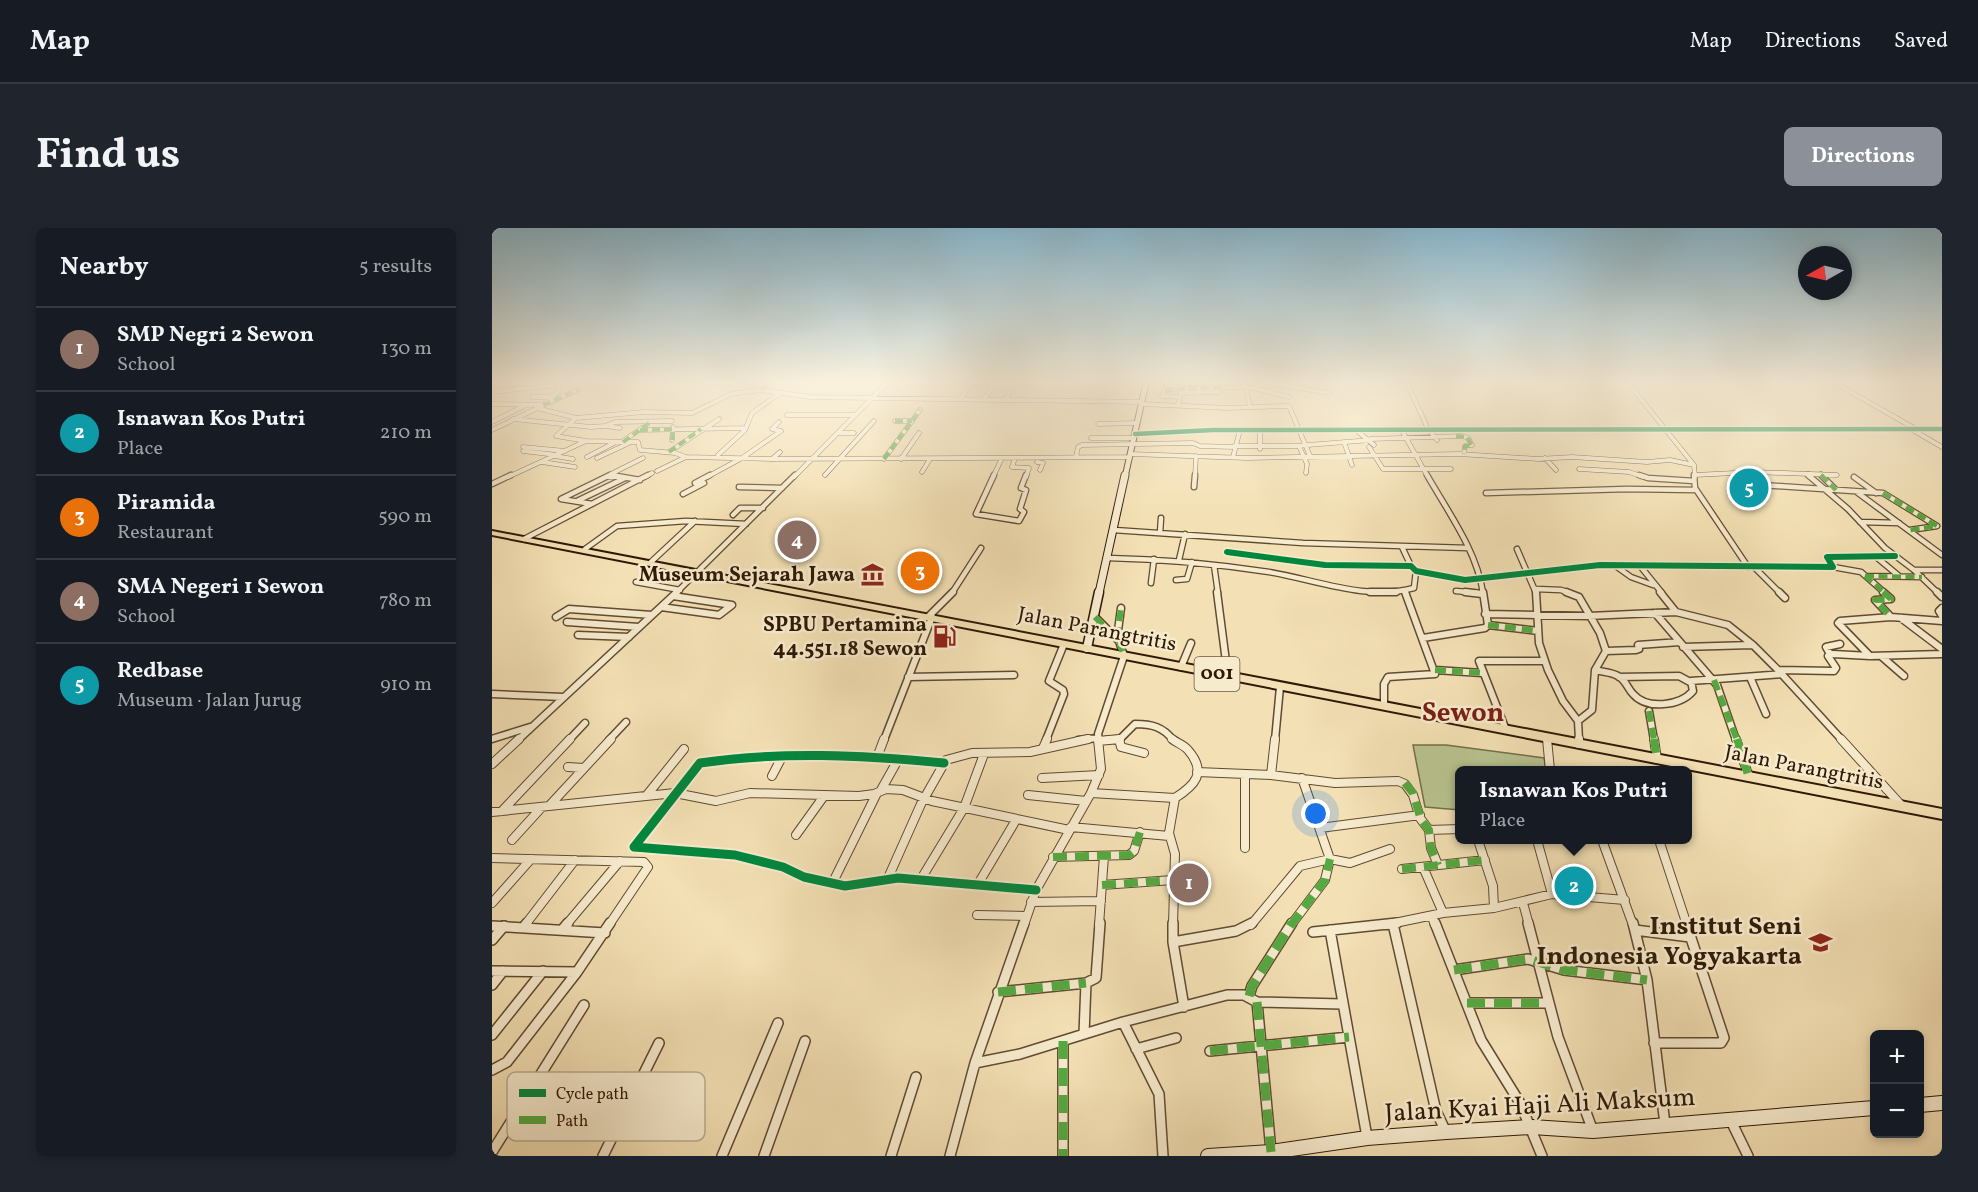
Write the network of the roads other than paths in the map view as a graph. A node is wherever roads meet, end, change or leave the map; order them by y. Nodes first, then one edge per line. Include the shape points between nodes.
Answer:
1 (569, 426) edge
2 (607, 426) edge
3 (645, 426) edge
4 (706, 426) edge
5 (775, 426) edge
6 (844, 426) edge
7 (869, 426) edge
8 (908, 426) edge
9 (1107, 426) edge
10 (1124, 426) dead end
11 (1136, 426) edge
12 (1297, 426) edge
13 (1665, 426) edge
14 (1908, 426) edge
15 (620, 428) dead end
16 (745, 428) joint
17 (673, 429) junction
18 (701, 429) junction
19 (1401, 429) junction
20 (1428, 429) junction
21 (1458, 429) junction
22 (1667, 429) junction
23 (1913, 429) junction
24 (1932, 429) junction
25 (1942, 429) edge
26 (640, 430) junction
27 (1240, 430) junction
28 (1260, 430) junction
29 (1337, 430) junction
30 (1356, 430) junction
31 (1299, 431) junction
32 (838, 433) junction
33 (854, 433) dead end
34 (919, 433) dead end
35 (1135, 433) junction
36 (1942, 434) edge
37 (1432, 436) junction
38 (1462, 436) junction
39 (1405, 437) junction
40 (1091, 438) dead end
41 (672, 440) dead end
42 (1343, 440) junction
43 (1437, 440) dead end
44 (586, 441) junction
45 (623, 441) junction
46 (1372, 441) junction
47 (617, 442) junction
48 (632, 442) junction
49 (1260, 446) junction
50 (1302, 446) junction
51 (1234, 447) junction
52 (1369, 447) dead end
53 (1942, 447) edge
54 (565, 451) junction
55 (669, 452) junction
56 (780, 452) dead end
57 (1464, 454) junction
58 (556, 455) junction
59 (1417, 455) junction
60 (717, 456) junction
61 (1130, 456) junction
62 (1196, 456) junction
63 (1260, 456) junction
64 (1303, 456) junction
65 (1310, 456) junction
66 (587, 457) dead end
67 (1076, 457) junction
68 (1233, 457) junction
69 (1350, 457) junction
70 (1374, 457) junction
71 (597, 458) dead end
72 (643, 458) dead end
73 (683, 458) junction
74 (742, 458) junction
75 (749, 458) junction
76 (1002, 458) junction
77 (1014, 458) junction
78 (1037, 458) junction
79 (1545, 458) junction
80 (573, 459) dead end
81 (772, 459) junction
82 (811, 459) junction
83 (841, 459) junction
84 (884, 459) junction
85 (901, 459) junction
86 (930, 459) junction
87 (542, 462) junction
88 (1352, 465) dead end
89 (1694, 465) junction
90 (574, 467) dead end
91 (1425, 469) junction
92 (1451, 469) dead end
93 (1579, 469) dead end
94 (1040, 470) dead end
95 (1556, 470) dead end
96 (922, 472) dead end
97 (1306, 473) dead end
98 (1735, 473) junction
99 (610, 475) junction
100 (1695, 475) junction
101 (1808, 475) junction
102 (1821, 475) junction
103 (1837, 475) dead end
104 (825, 476) dead end
105 (625, 477) junction
106 (1854, 477) dead end
107 (640, 480) junction
108 (1694, 481) junction
109 (695, 483) dead end
110 (492, 484) edge
111 (739, 487) dead end
112 (1194, 487) dead end
113 (782, 488) junction
114 (1824, 489) junction
115 (1696, 490) junction
116 (1836, 490) junction
117 (1858, 492) junction
118 (1486, 493) dead end
119 (1876, 493) junction
120 (683, 494) dead end
121 (577, 501) junction
122 (593, 504) junction
123 (763, 508) junction
124 (734, 515) dead end
125 (1161, 518) dead end
126 (695, 521) junction
127 (1860, 522) junction
128 (1899, 523) junction
129 (746, 524) junction
130 (1114, 530) junction
131 (1910, 530) junction
132 (492, 533) edge
133 (1160, 533) junction
134 (1185, 534) junction
135 (1244, 538) junction
136 (524, 539) junction
137 (1402, 547) junction
138 (981, 548) dead end
139 (1468, 548) junction
140 (585, 549) junction
141 (1516, 549) dead end
142 (1227, 552) dead end
143 (1243, 554) junction
144 (1942, 555) edge
145 (1875, 556) junction
146 (1895, 556) junction
147 (1108, 558) junction
148 (1154, 559) junction
149 (1179, 560) junction
150 (651, 562) junction
151 (1192, 562) junction
152 (1214, 565) junction
153 (1617, 566) junction
154 (1641, 567) junction
155 (1751, 567) junction
156 (1833, 567) junction
157 (1414, 569) junction
158 (1914, 570) junction
159 (1942, 570) edge
160 (699, 572) junction
161 (1530, 574) junction
162 (1865, 576) junction
163 (1899, 577) junction
164 (1922, 577) junction
165 (1480, 579) junction
166 (1176, 580) dead end
167 (636, 582) dead end
168 (1151, 583) dead end
169 (1654, 586) junction
170 (1536, 589) junction
171 (680, 590) junction
172 (1405, 591) junction
173 (1456, 591) dead end
174 (1482, 594) junction
175 (674, 596) junction
176 (1941, 596) edge
177 (1785, 598) dead end
178 (661, 607) junction
179 (1121, 608) dead end
180 (1942, 608) edge
181 (1676, 612) junction
182 (1654, 613) junction
183 (1485, 614) junction
184 (652, 615) junction
185 (930, 616) junction
186 (1537, 616) junction
187 (1589, 616) junction
188 (556, 617) dead end
189 (1095, 617) junction
190 (1891, 617) junction
191 (1901, 618) junction
192 (1942, 618) edge
193 (567, 622) dead end
194 (1488, 625) junction
195 (639, 627) junction
196 (1538, 631) junction
197 (578, 636) dead end
198 (629, 637) junction
199 (1117, 638) junction
200 (1424, 638) junction
201 (1064, 644) junction
202 (1191, 644) dead end
203 (1682, 644) junction
204 (1840, 644) dead end
205 (1753, 645) junction
206 (1087, 648) junction
207 (1942, 649) edge
208 (1606, 651) junction
209 (1830, 654) junction
210 (1942, 654) edge
211 (1124, 656) junction
212 (1870, 656) junction
213 (1881, 656) junction
214 (1545, 662) junction
215 (1181, 667) junction
216 (1435, 670) junction
217 (1595, 670) junction
218 (1780, 672) junction
219 (1482, 674) junction
220 (1014, 675) dead end
221 (1619, 676) junction
222 (1904, 676) dead end
223 (908, 677) junction
224 (1228, 677) junction
225 (1750, 677) junction
226 (1714, 680) junction
227 (1690, 682) junction
228 (1280, 687) junction
229 (492, 694) edge
230 (563, 698) junction
231 (1384, 705) junction
232 (1650, 711) dead end
233 (1766, 714) dead end
234 (1578, 721) junction
235 (626, 722) dead end
236 (585, 723) dead end
237 (534, 726) junction
238 (1506, 730) junction
239 (1547, 738) junction
240 (492, 739) edge
241 (1098, 739) junction
242 (1119, 739) junction
243 (1580, 744) junction
244 (1043, 748) junction
245 (684, 749) dead end
246 (1144, 753) dead end
247 (984, 754) junction
248 (783, 755) junction
249 (878, 755) junction
250 (899, 758) junction
251 (1657, 759) junction
252 (944, 763) junction
253 (492, 764) edge
254 (1549, 766) edge
255 (1691, 766) edge
256 (1692, 766) edge
257 (568, 767) dead end
258 (584, 768) junction
259 (1197, 772) junction
260 (1100, 775) junction
261 (1245, 775) junction
262 (1272, 775) junction
263 (772, 776) dead end
264 (1042, 778) dead end
265 (1302, 778) junction
266 (1749, 778) junction
267 (879, 792) junction
268 (675, 793) junction
269 (1090, 793) junction
270 (647, 795) junction
271 (1028, 795) dead end
272 (824, 796) junction
273 (1175, 798) junction
274 (925, 799) junction
275 (1086, 801) junction
276 (546, 806) junction
277 (1901, 806) junction
278 (964, 808) junction
279 (502, 811) junction
280 (492, 812) edge
281 (1942, 814) edge
282 (1420, 815) junction
283 (1016, 820) junction
284 (1320, 828) junction
285 (1070, 829) junction
286 (1455, 829) edge
287 (1429, 830) junction
288 (1140, 832) junction
289 (796, 835) dead end
290 (1169, 836) junction
291 (512, 840) dead end
292 (1479, 844) edge
293 (1538, 844) edge
294 (1604, 844) edge
295 (1660, 844) edge
296 (1245, 848) dead end
297 (1390, 849) dead end
298 (1104, 856) junction
299 (1053, 857) junction
300 (492, 858) edge
301 (531, 859) junction
302 (1330, 859) junction
303 (575, 860) junction
304 (1485, 860) junction
305 (620, 861) junction
306 (1438, 865) junction
307 (1423, 867) junction
308 (1402, 869) dead end
309 (888, 878) junction
310 (921, 879) junction
311 (1173, 880) junction
312 (832, 884) junction
313 (978, 884) junction
314 (1102, 885) junction
315 (1036, 890) junction
316 (1552, 894) junction
317 (1626, 900) junction
318 (1101, 901) junction
319 (1031, 902) junction
320 (492, 903) edge
321 (1522, 903) junction
322 (1494, 908) junction
323 (1443, 913) junction
324 (978, 915) dead end
325 (1026, 916) junction
326 (1432, 917) junction
327 (1393, 924) junction
328 (492, 926) edge
329 (504, 926) junction
330 (523, 927) junction
331 (562, 930) junction
332 (1330, 930) junction
333 (1635, 930) junction
334 (605, 933) junction
335 (1313, 933) dead end
336 (1690, 937) junction
337 (492, 940) edge
338 (1173, 942) junction
339 (1537, 960) junction
340 (1454, 970) junction
341 (492, 971) edge
342 (503, 971) junction
343 (543, 971) junction
344 (577, 972) junction
345 (1647, 980) junction
346 (1086, 983) junction
347 (492, 985) edge
348 (999, 992) junction
349 (1253, 999) junction
350 (1467, 1003) junction
351 (1548, 1003) junction
352 (1342, 1004) junction
353 (584, 1005) dead end
354 (1184, 1006) junction
355 (1123, 1022) junction
356 (778, 1023) dead end
357 (1084, 1034) junction
358 (492, 1035) edge
359 (1349, 1037) junction
360 (1176, 1038) dead end
361 (806, 1041) dead end
362 (1063, 1041) junction
363 (659, 1043) dead end
364 (1654, 1043) junction
365 (1263, 1047) junction
366 (1136, 1048) junction
367 (1210, 1051) dead end
368 (975, 1063) junction
369 (492, 1070) edge
370 (542, 1072) edge
371 (645, 1072) edge
372 (916, 1077) dead end
373 (1942, 1103) edge
374 (1924, 1105) edge
375 (1870, 1108) edge
376 (1731, 1121) junction
377 (1665, 1124) junction
378 (1532, 1127) junction
379 (507, 1128) edge
380 (1593, 1131) junction
381 (1446, 1132) junction
382 (1367, 1138) junction
383 (610, 1141) edge
384 (492, 1152) edge
385 (1271, 1152) junction
386 (603, 1156) edge
387 (722, 1156) edge
388 (764, 1156) edge
389 (891, 1156) edge
390 (950, 1156) edge
391 (1063, 1156) edge
392 (1162, 1156) edge
393 (1208, 1156) edge
394 (1542, 1156) edge
395 (1748, 1156) edge

1 - 44 street via 556,436
2 - 15 street
3 - 26 street
4 - 18 street
5 - 74 street via 772,429 781,431
6 - 32 street
7 - 83 street
8 - 84 street
9 - 35 street
10 - 35 street
11 - 35 street
12 - 31 street
13 - 22 street
14 - 23 street
16 - 18 street
16 - 60 street
17 - 18 street
17 - 26 street
17 - 41 street
18 - 55 street
19 - 20 street
19 - 30 street
19 - 39 street
20 - 21 street
20 - 37 street
21 - 22 street
21 - 38 street
22 - 23 street
22 - 89 street
23 - 24 street
23 - 53 street
24 - 25 street
24 - 36 street
26 - 45 street
27 - 28 street
27 - 35 street
27 - 51 street
28 - 31 street
28 - 49 street
29 - 30 street
29 - 31 street
29 - 42 street
30 - 46 street
31 - 50 street
32 - 33 street
32 - 82 street
34 - 85 street
35 - 40 street
35 - 51 street via 1200,446
35 - 61 street
35 - 67 street via 1082,445
37 - 38 street
37 - 39 street
37 - 43 street
38 - 57 street via 1472,445 1465,446
39 - 46 street
39 - 59 street
42 - 46 street
42 - 50 street
42 - 69 street
44 - 47 street
44 - 54 street
45 - 47 street
45 - 48 street
47 - 66 street
48 - 55 street via 639,443 640,450
48 - 71 street
49 - 50 street
49 - 51 street
49 - 63 street
50 - 64 street
50 - 65 street
51 - 68 street
52 - 70 street
54 - 58 street
54 - 58 street via 523,449
55 - 73 street
56 - 81 street
57 - 59 street
57 - 79 street
58 - 80 street
58 - 87 street
59 - 70 street
59 - 91 street
60 - 73 street
60 - 74 street
61 - 62 street
61 - 67 street
61 - 130 street
62 - 68 street
62 - 112 street
63 - 64 street
63 - 68 street
64 - 65 street
64 - 97 street
65 - 69 street
67 - 78 street
69 - 70 street
69 - 88 street
70 - 91 street via 1383,469
72 - 99 street
73 - 107 street
74 - 75 street
74 - 109 street
75 - 81 street
75 - 120 street
76 - 77 street
76 - 77 street via 976,514 1019,521 1026,490 1021,488 1029,468 1011,467
76 - 86 street
77 - 78 street
78 - 94 street via 1036,462 1043,463
79 - 89 street via 1670,460
79 - 95 street
81 - 82 street
82 - 83 street
82 - 113 street
83 - 84 street
83 - 104 street
84 - 85 street
85 - 86 street
86 - 96 street
87 - 90 street
87 - 110 street
89 - 100 street
91 - 92 street
91 - 139 street
93 - 108 street
98 - 100 street
98 - 101 street
98 - 114 street via 1762,484
99 - 105 street
99 - 121 street via 561,499
100 - 108 street
101 - 102 street
101 - 114 street
102 - 103 street
102 - 116 street
105 - 107 street
105 - 121 street
106 - 119 street
107 - 122 street
108 - 115 street
111 - 113 street
113 - 123 street
114 - 116 street
114 - 127 street
115 - 118 street
115 - 155 street
116 - 117 street
117 - 119 street
117 - 128 street
119 - 131 street via 1937,526
121 - 122 street
122 - 136 street
123 - 124 street via 740,508
123 - 129 street
125 - 133 street
126 - 129 street
126 - 140 street via 616,526
126 - 150 street
127 - 128 street
127 - 146 street
128 - 131 street
129 - 160 street
130 - 133 street
130 - 147 street
131 - 144 street
132 - 136 main road, Jalan Parangtritis / 001
133 - 134 street
134 - 135 street
134 - 149 street
135 - 137 street
135 - 143 street
136 - 140 main road, Jalan Parangtritis / 001
137 - 139 street
137 - 157 street
138 - 185 street via 954,591
139 - 165 street
140 - 150 main road, Jalan Parangtritis / 001
141 - 161 street
142 - 143 street
143 - 157 street via 1325,565
145 - 146 street
145 - 156 street via 1827,557
145 - 163 street
146 - 158 street
147 - 148 street
147 - 189 street
148 - 149 street
148 - 168 street
149 - 151 street
150 - 160 main road, Jalan Parangtritis / 001
151 - 152 street
151 - 166 street via 1187,579
152 - 172 street via 1353,590
152 - 224 street
153 - 154 street
153 - 161 street
153 - 169 street
154 - 155 street
154 - 169 street
155 - 156 street
155 - 177 street
156 - 162 street
157 - 165 street via 1454,579
157 - 172 street via 1414,588
158 - 159 street
158 - 164 street
160 - 171 street
160 - 185 main road, Jalan Parangtritis / 001
161 - 165 street
161 - 170 street
162 - 163 street
162 - 190 street via 1892,600 1875,600
163 - 164 street
164 - 176 street
165 - 174 street
167 - 171 street
169 - 181 street
170 - 186 street
170 - 187 street via 1576,595
171 - 175 street
172 - 200 street
173 - 174 street
174 - 183 street
175 - 178 street
175 - 178 street via 732,605 719,615
178 - 184 street
179 - 199 street
180 - 192 street
181 - 182 street
181 - 205 street via 1728,625
182 - 187 street
182 - 203 street
183 - 186 street
183 - 194 street
184 - 188 street via 569,609
184 - 195 street
185 - 201 main road, Jalan Parangtritis / 001
185 - 223 street
186 - 187 street
186 - 196 street
187 - 208 street
189 - 199 street
189 - 206 street
190 - 191 street
190 - 212 street via 1845,619 1838,623
191 - 192 street
191 - 207 street
193 - 195 street
194 - 196 street
194 - 200 street
195 - 198 street
196 - 214 street
197 - 198 street
198 - 230 street
199 - 211 street
200 - 216 street
201 - 206 main road, Jalan Parangtritis / 001
201 - 244 street via 1049,681 1064,694
202 - 215 street
203 - 205 street
203 - 208 street via 1638,645 1636,650
203 - 226 street
204 - 209 street via 1826,647
205 - 218 street
206 - 211 main road, Jalan Parangtritis / 001
208 - 217 street
209 - 212 street
209 - 218 street via 1836,668 1833,670
210 - 213 street
211 - 215 main road, Jalan Parangtritis / 001
211 - 241 street
212 - 213 street
213 - 222 street
214 - 219 street via 1479,661
214 - 234 street via 1563,701
215 - 224 main road, Jalan Parangtritis / 001
216 - 219 street
216 - 231 street via 1429,677 1412,673 1388,677
217 - 221 street
217 - 234 street via 1592,710
218 - 225 street
218 - 277 street
219 - 238 street
220 - 223 street
221 - 227 street via 1678,676
221 - 227 street via 1634,696 1655,703 1669,703 1690,695
223 - 249 street
224 - 228 main road, Jalan Parangtritis / 001
225 - 226 street
225 - 233 street
226 - 227 street
226 - 266 street
228 - 231 main road, Jalan Parangtritis / 001
228 - 262 street
229 - 230 street
230 - 237 street
231 - 238 main road, Jalan Parangtritis / 001
232 - 251 street
234 - 243 street
235 - 258 street
236 - 279 street
237 - 240 street
237 - 253 street
238 - 239 main road, Jalan Parangtritis / 001
239 - 243 main road, Jalan Parangtritis / 001
239 - 254 street
241 - 242 street
241 - 244 street
241 - 260 street
242 - 246 street via 1121,747
242 - 259 street via 1135,724 1161,728 1190,750
243 - 251 main road, Jalan Parangtritis / 001
244 - 247 street
245 - 270 street
247 - 252 street via 957,755
247 - 278 street
248 - 249 street
248 - 263 street
248 - 268 street via 700,763
249 - 250 street
250 - 252 street
250 - 267 street
251 - 255 main road, Jalan Parangtritis / 001
252 - 274 street
256 - 266 main road, Jalan Parangtritis / 001
257 - 258 street
258 - 276 street
259 - 261 street
259 - 273 street via 1192,787
260 - 264 street
260 - 269 street
261 - 262 street
261 - 296 street
262 - 265 street
265 - 282 street via 1335,783 1402,782 1411,788
265 - 284 street
266 - 277 main road, Jalan Parangtritis / 001
267 - 272 street
267 - 274 street via 909,791
267 - 312 street
268 - 270 street
268 - 272 street via 716,801 750,793
268 - 312 street via 637,841 635,849 735,855
269 - 273 street
269 - 275 street
270 - 276 street
271 - 275 street
272 - 289 street
273 - 290 street
274 - 278 street
274 - 309 street
275 - 285 street
276 - 279 street
276 - 291 street
277 - 281 main road, Jalan Parangtritis / 001
278 - 283 street
278 - 310 street
279 - 280 street
282 - 284 street
282 - 287 street
283 - 285 street
283 - 313 street
284 - 302 street
285 - 288 street
285 - 299 street
286 - 287 street
287 - 306 street
288 - 290 street
288 - 298 street via 1132,854
290 - 311 street via 1175,854
292 - 304 street
293 - 316 street
294 - 317 street
295 - 336 street
297 - 302 street via 1350,863
298 - 299 street
298 - 314 street
299 - 315 street
300 - 301 street
301 - 303 street
301 - 320 street
302 - 338 street via 1294,871 1251,925
302 - 349 street via 1325,880 1252,986
303 - 305 street
303 - 330 street
304 - 306 street
304 - 322 street via 1495,892
305 - 331 street
305 - 334 street via 644,862 648,867
306 - 307 street
307 - 308 street
307 - 323 street
309 - 310 street
309 - 312 street via 853,886
310 - 313 street
311 - 314 street
311 - 338 street
313 - 315 street
314 - 318 street
315 - 319 street
316 - 317 street
316 - 321 street
317 - 333 street
318 - 319 street
318 - 346 street via 1097,976
319 - 325 street
321 - 322 street
321 - 339 street
322 - 323 street
323 - 326 street
324 - 325 street
325 - 348 street
326 - 327 street
326 - 340 street
327 - 332 street
327 - 381 street via 1436,1111
328 - 329 street
329 - 330 street
329 - 337 street
330 - 331 street
331 - 334 street
332 - 335 street
332 - 352 street
333 - 336 street
333 - 345 street
334 - 344 street
336 - 364 street via 1723,1041
338 - 354 street
339 - 340 street
339 - 345 street via 1564,970
339 - 351 street
340 - 350 street
341 - 342 street
342 - 343 street
342 - 347 street
343 - 344 street
343 - 358 street
344 - 369 street via 507,1062
345 - 364 street
346 - 348 street
346 - 357 street
348 - 368 street
349 - 352 street
349 - 354 street via 1227,995
349 - 365 street
350 - 351 street
350 - 378 street via 1488,1054 1516,1094
351 - 380 street
352 - 359 street
353 - 370 street
354 - 355 street
355 - 357 street
355 - 366 street
356 - 387 street
357 - 362 street
359 - 365 street
359 - 382 street
360 - 366 street
361 - 388 street
362 - 368 street
362 - 391 street
363 - 371 street
364 - 377 street
365 - 367 street
365 - 385 street
366 - 392 street via 1159,1094
368 - 390 street
372 - 389 street
373 - 374 street
375 - 376 street, Jalan Kyai Haji Ali Maksum
376 - 377 street, Jalan Kyai Haji Ali Maksum
376 - 395 street
377 - 380 street, Jalan Kyai Haji Ali Maksum
378 - 380 street, Jalan Kyai Haji Ali Maksum
378 - 381 street, Jalan Kyai Haji Ali Maksum
378 - 394 street
379 - 384 street
381 - 382 street, Jalan Kyai Haji Ali Maksum
382 - 385 street, Jalan Kyai Haji Ali Maksum
383 - 386 street
385 - 393 street, Jalan Kyai Haji Ali Maksum

